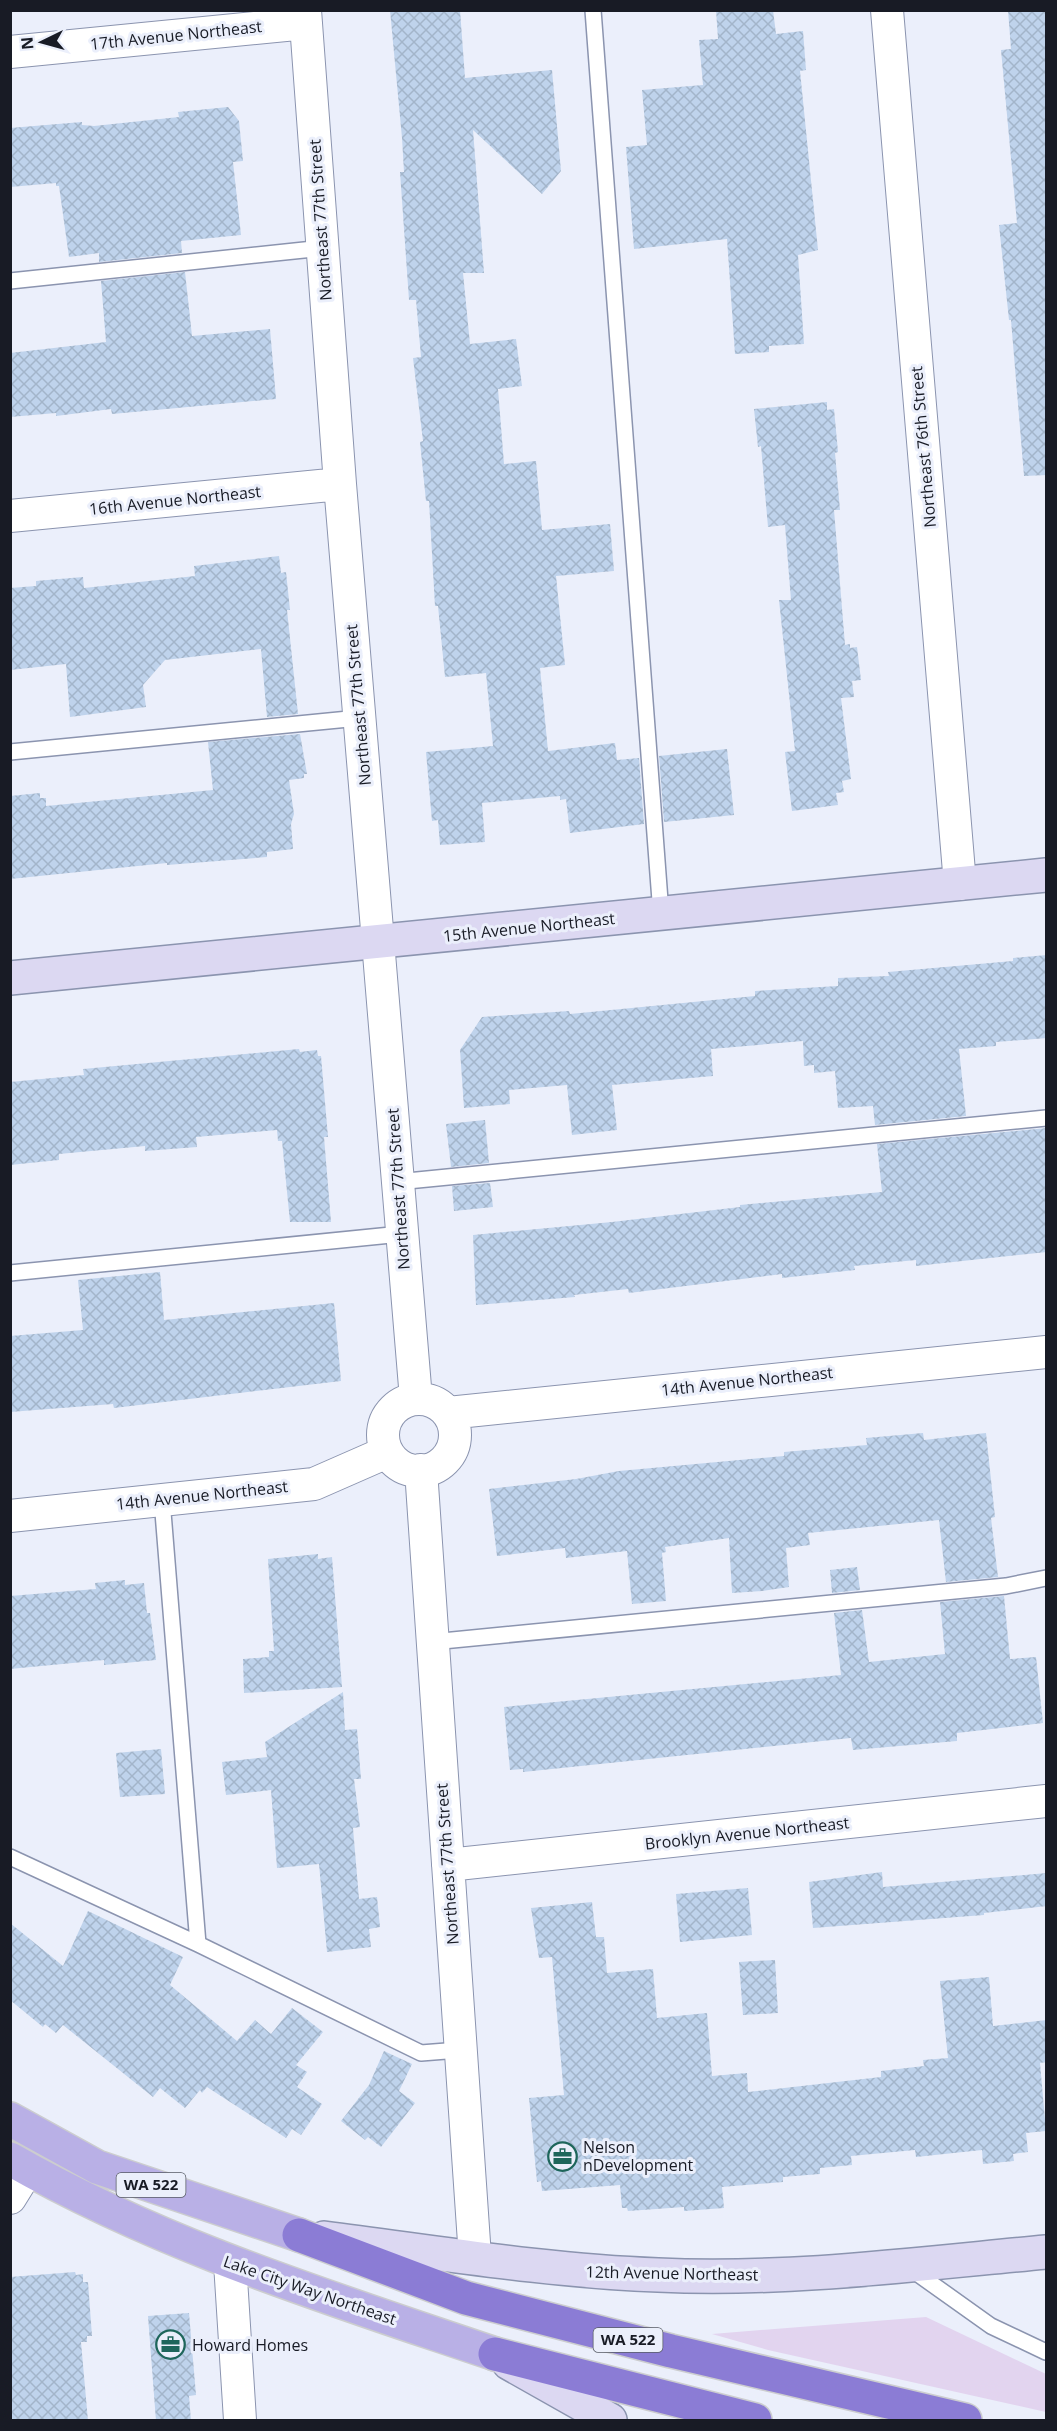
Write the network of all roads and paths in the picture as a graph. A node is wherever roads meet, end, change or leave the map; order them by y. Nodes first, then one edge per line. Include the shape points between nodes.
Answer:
1 (593, 10) edge
2 (887, 10) edge
3 (305, 17) edge
4 (10, 52) edge
5 (323, 248) junction
6 (10, 280) edge
7 (340, 484) junction
8 (10, 516) edge
9 (359, 718) junction
10 (10, 752) edge
11 (1047, 875) edge
12 (960, 884) junction
13 (661, 914) junction
14 (379, 942) junction
15 (10, 978) edge
16 (1047, 1118) edge
17 (398, 1182) junction
18 (401, 1234) junction
19 (10, 1273) edge
20 (1047, 1352) edge
21 (416, 1399) junction
22 (448, 1413) junction
23 (387, 1452) junction
24 (421, 1470) junction
25 (162, 1500) junction
26 (10, 1516) edge
27 (1047, 1578) edge
28 (432, 1642) junction
29 (1047, 1801) edge
30 (10, 1857) edge
31 (448, 1865) junction
32 (198, 1944) junction
33 (459, 2050) junction
34 (10, 2119) edge
35 (20, 2164) edge
36 (10, 2198) edge
37 (299, 2235) junction
38 (1047, 2252) edge
39 (475, 2258) junction
40 (230, 2263) junction
41 (906, 2265) junction
42 (1047, 2352) edge
43 (495, 2354) junction
44 (240, 2421) edge
45 (610, 2421) edge
46 (755, 2421) edge
47 (965, 2421) edge

1 - 13 lane
2 - 12 street, Northeast 76th Street
3 - 4 street, 17th Avenue Northeast
3 - 5 street, Northeast 77th Street
5 - 6 lane
5 - 7 street, Northeast 77th Street
7 - 8 street, 16th Avenue Northeast
7 - 9 street, Northeast 77th Street
9 - 10 lane
9 - 14 street, Northeast 77th Street
11 - 12 main road, 15th Avenue Northeast
12 - 13 main road, 15th Avenue Northeast
13 - 14 main road, 15th Avenue Northeast
14 - 15 main road, 15th Avenue Northeast
14 - 17 street, Northeast 77th Street
16 - 17 lane
17 - 18 street, Northeast 77th Street
18 - 19 lane
18 - 21 street, Northeast 77th Street
20 - 22 street, 14th Avenue Northeast
21 - 22 street via 434,1402
21 - 23 street via 404,1401 386,1419 383,1443
22 - 24 street via 455,1435 453,1446 439,1464
23 - 24 street via 396,1464
23 - 25 street, 14th Avenue Northeast via 314,1484
24 - 28 street, Northeast 77th Street
25 - 26 street, 14th Avenue Northeast
25 - 32 lane
27 - 28 lane via 1006,1586
28 - 31 street, Northeast 77th Street
29 - 31 street, Brooklyn Avenue Northeast
30 - 32 lane
31 - 33 street, Northeast 77th Street
32 - 33 lane via 420,2053
33 - 39 street, Northeast 77th Street
34 - 37 main road, WA 522 via 97,2167
35 - 36 street
35 - 40 main road, Lake City Way Northeast / WA 522 via 89,2200
37 - 39 main road, 12th Avenue Northeast
37 - 47 highway, WA 522 via 466,2298
38 - 41 main road, 12th Avenue Northeast
39 - 41 main road, 12th Avenue Northeast via 660,2276 781,2275
40 - 43 main road, Lake City Way Northeast / WA 522
40 - 44 street
41 - 42 lane via 991,2326
43 - 45 main road, Lake City Way Northeast
43 - 46 highway, WA 522

